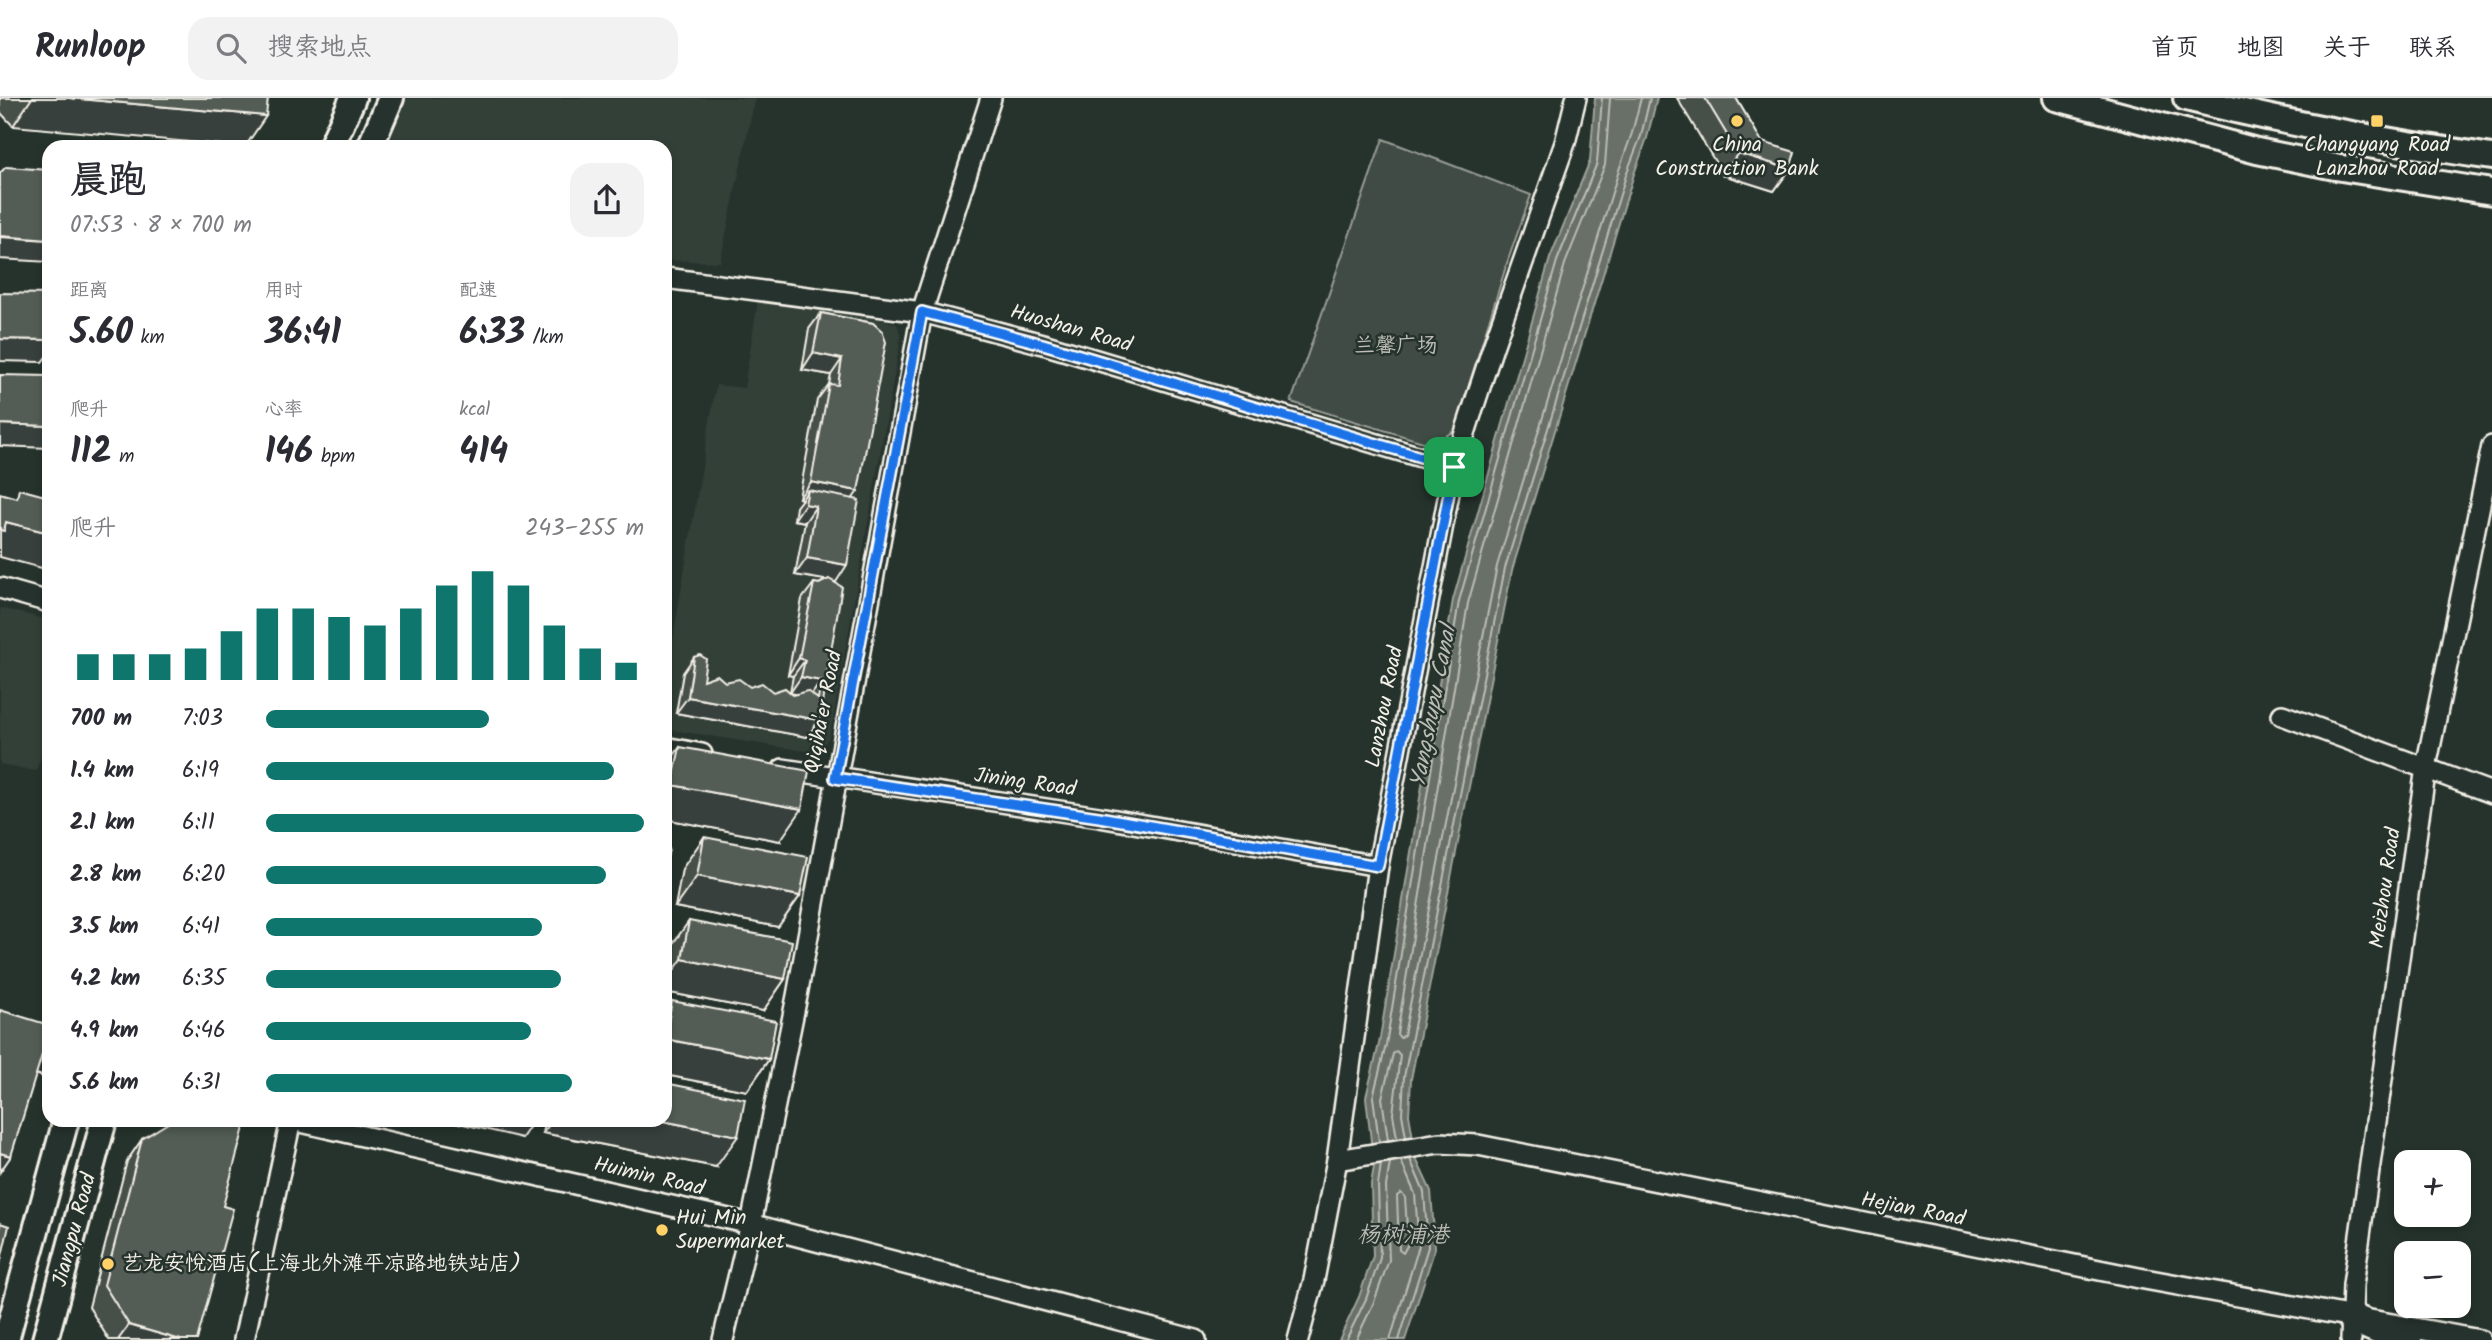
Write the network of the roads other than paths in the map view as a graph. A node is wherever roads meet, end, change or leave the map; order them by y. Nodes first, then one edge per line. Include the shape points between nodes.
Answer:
1 (353, 98) edge
2 (391, 98) edge
3 (990, 98) edge
4 (1576, 98) edge
5 (2056, 98) edge
6 (2186, 98) edge
7 (334, 140) edge
8 (373, 140) edge
9 (2492, 157) edge
10 (2492, 192) edge
11 (672, 279) edge
12 (922, 312) junction
13 (2492, 446) edge
14 (1454, 467) junction
15 (0, 588) edge
16 (42, 600) edge
17 (2282, 715) dead end
18 (672, 748) edge
19 (726, 758) edge
20 (762, 765) edge
21 (2426, 768) junction
22 (835, 778) junction
23 (2492, 793) edge
24 (1378, 866) junction
25 (0, 1052) edge
26 (42, 1065) edge
27 (64, 1127) edge
28 (102, 1127) edge
29 (290, 1127) edge
30 (323, 1127) edge
31 (1337, 1160) junction
32 (751, 1224) junction
33 (2352, 1329) edge
34 (6, 1340) edge
35 (45, 1340) edge
36 (244, 1340) edge
37 (723, 1340) edge
38 (1196, 1340) edge
39 (1298, 1340) edge
40 (2407, 1340) edge
41 (2480, 1340) edge

1 - 7 main road
2 - 8 main road
3 - 12 street, Qiqiha'er Road
4 - 14 street, Lanzhou Road via 1565,143
5 - 10 main road via 2257,151
6 - 9 main road via 2372,139
11 - 12 street, Huoshan Road
12 - 14 street, Huoshan Road
12 - 22 street, Qiqiha'er Road
13 - 21 street, Meizhou Road
14 - 24 street, Lanzhou Road
15 - 16 street
17 - 21 street
18 - 19 street
20 - 22 street, Jining Road
21 - 23 street
21 - 33 street, Meizhou Road via 2353,1285
22 - 24 street, Jining Road via 1099,817
22 - 32 street, Qiqiha'er Road
24 - 31 street, Lanzhou Road
25 - 26 street
27 - 34 main road, Jiangpu Road
28 - 35 main road, Jiangpu Road
29 - 36 street
30 - 32 street, Huimin Road
31 - 33 street, Hejian Road via 1439,1143 1478,1145 2139,1279
31 - 39 street, Lanzhou Road
32 - 37 street, Qiqiha'er Road
32 - 38 street, Huimin Road
33 - 40 highway
33 - 41 street, Hejian Road

